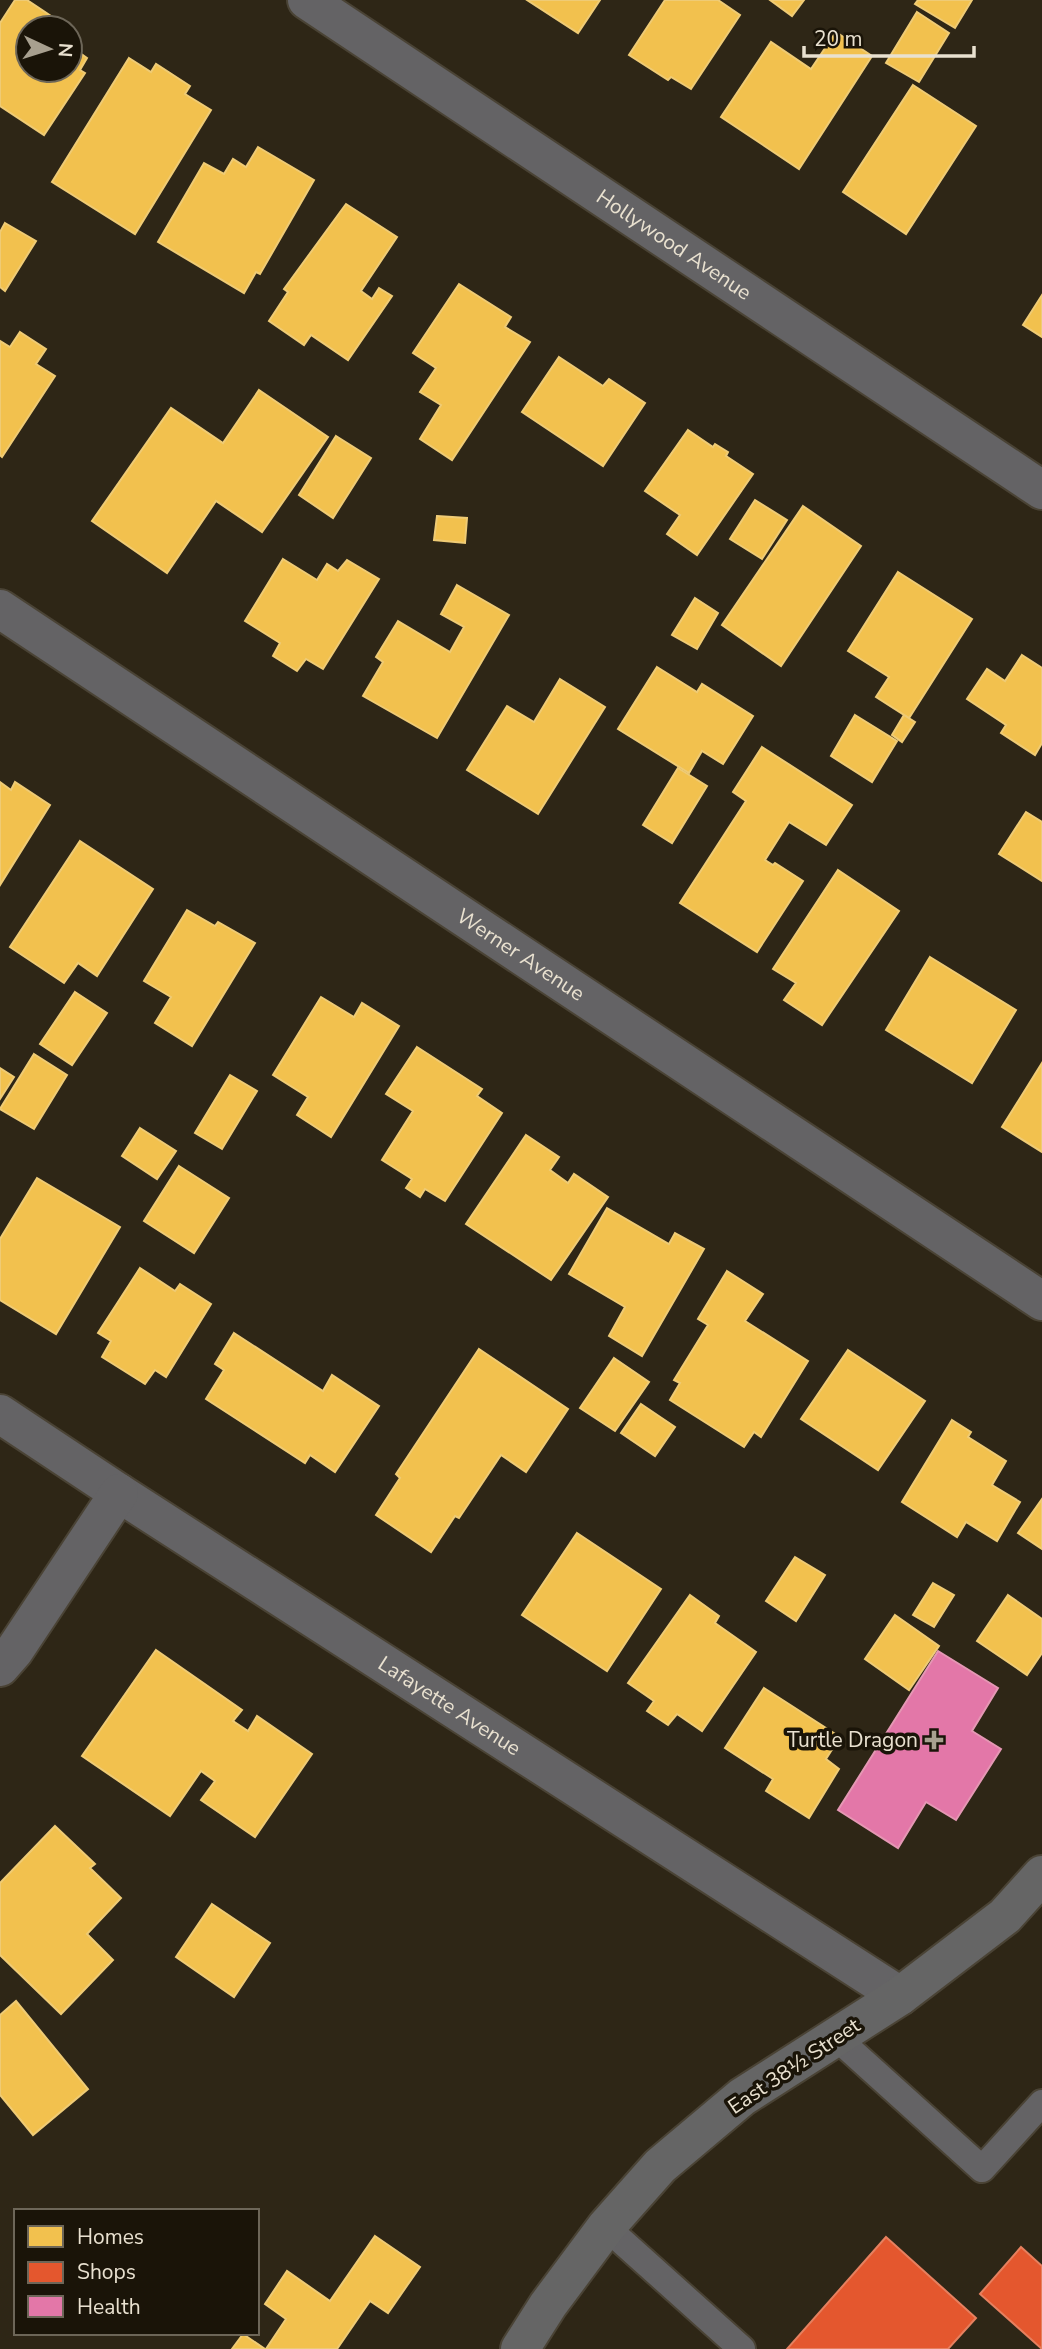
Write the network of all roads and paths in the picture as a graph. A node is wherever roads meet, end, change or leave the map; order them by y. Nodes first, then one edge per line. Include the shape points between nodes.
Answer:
1 (307, 0) edge
2 (1042, 491) edge
3 (0, 609) edge
4 (1042, 1301) edge
5 (0, 1414) edge
6 (119, 1493) junction
7 (0, 1667) edge
8 (1042, 1875) edge
9 (900, 1996) junction
10 (837, 2038) junction
11 (1042, 2103) edge
12 (606, 2227) junction
13 (520, 2349) edge
14 (742, 2349) edge

1 - 2 street, Hollywood Avenue
3 - 4 street, Werner Avenue
5 - 6 street, Lafayette Avenue
6 - 7 street
6 - 9 street, Lafayette Avenue
8 - 9 street, East 38½ Street via 1005,1916
9 - 10 street, East 38½ Street
10 - 11 lane via 982,2169
10 - 12 street, East 38½ Street via 742,2097 660,2166
12 - 13 street, East 38½ Street
12 - 14 lane

